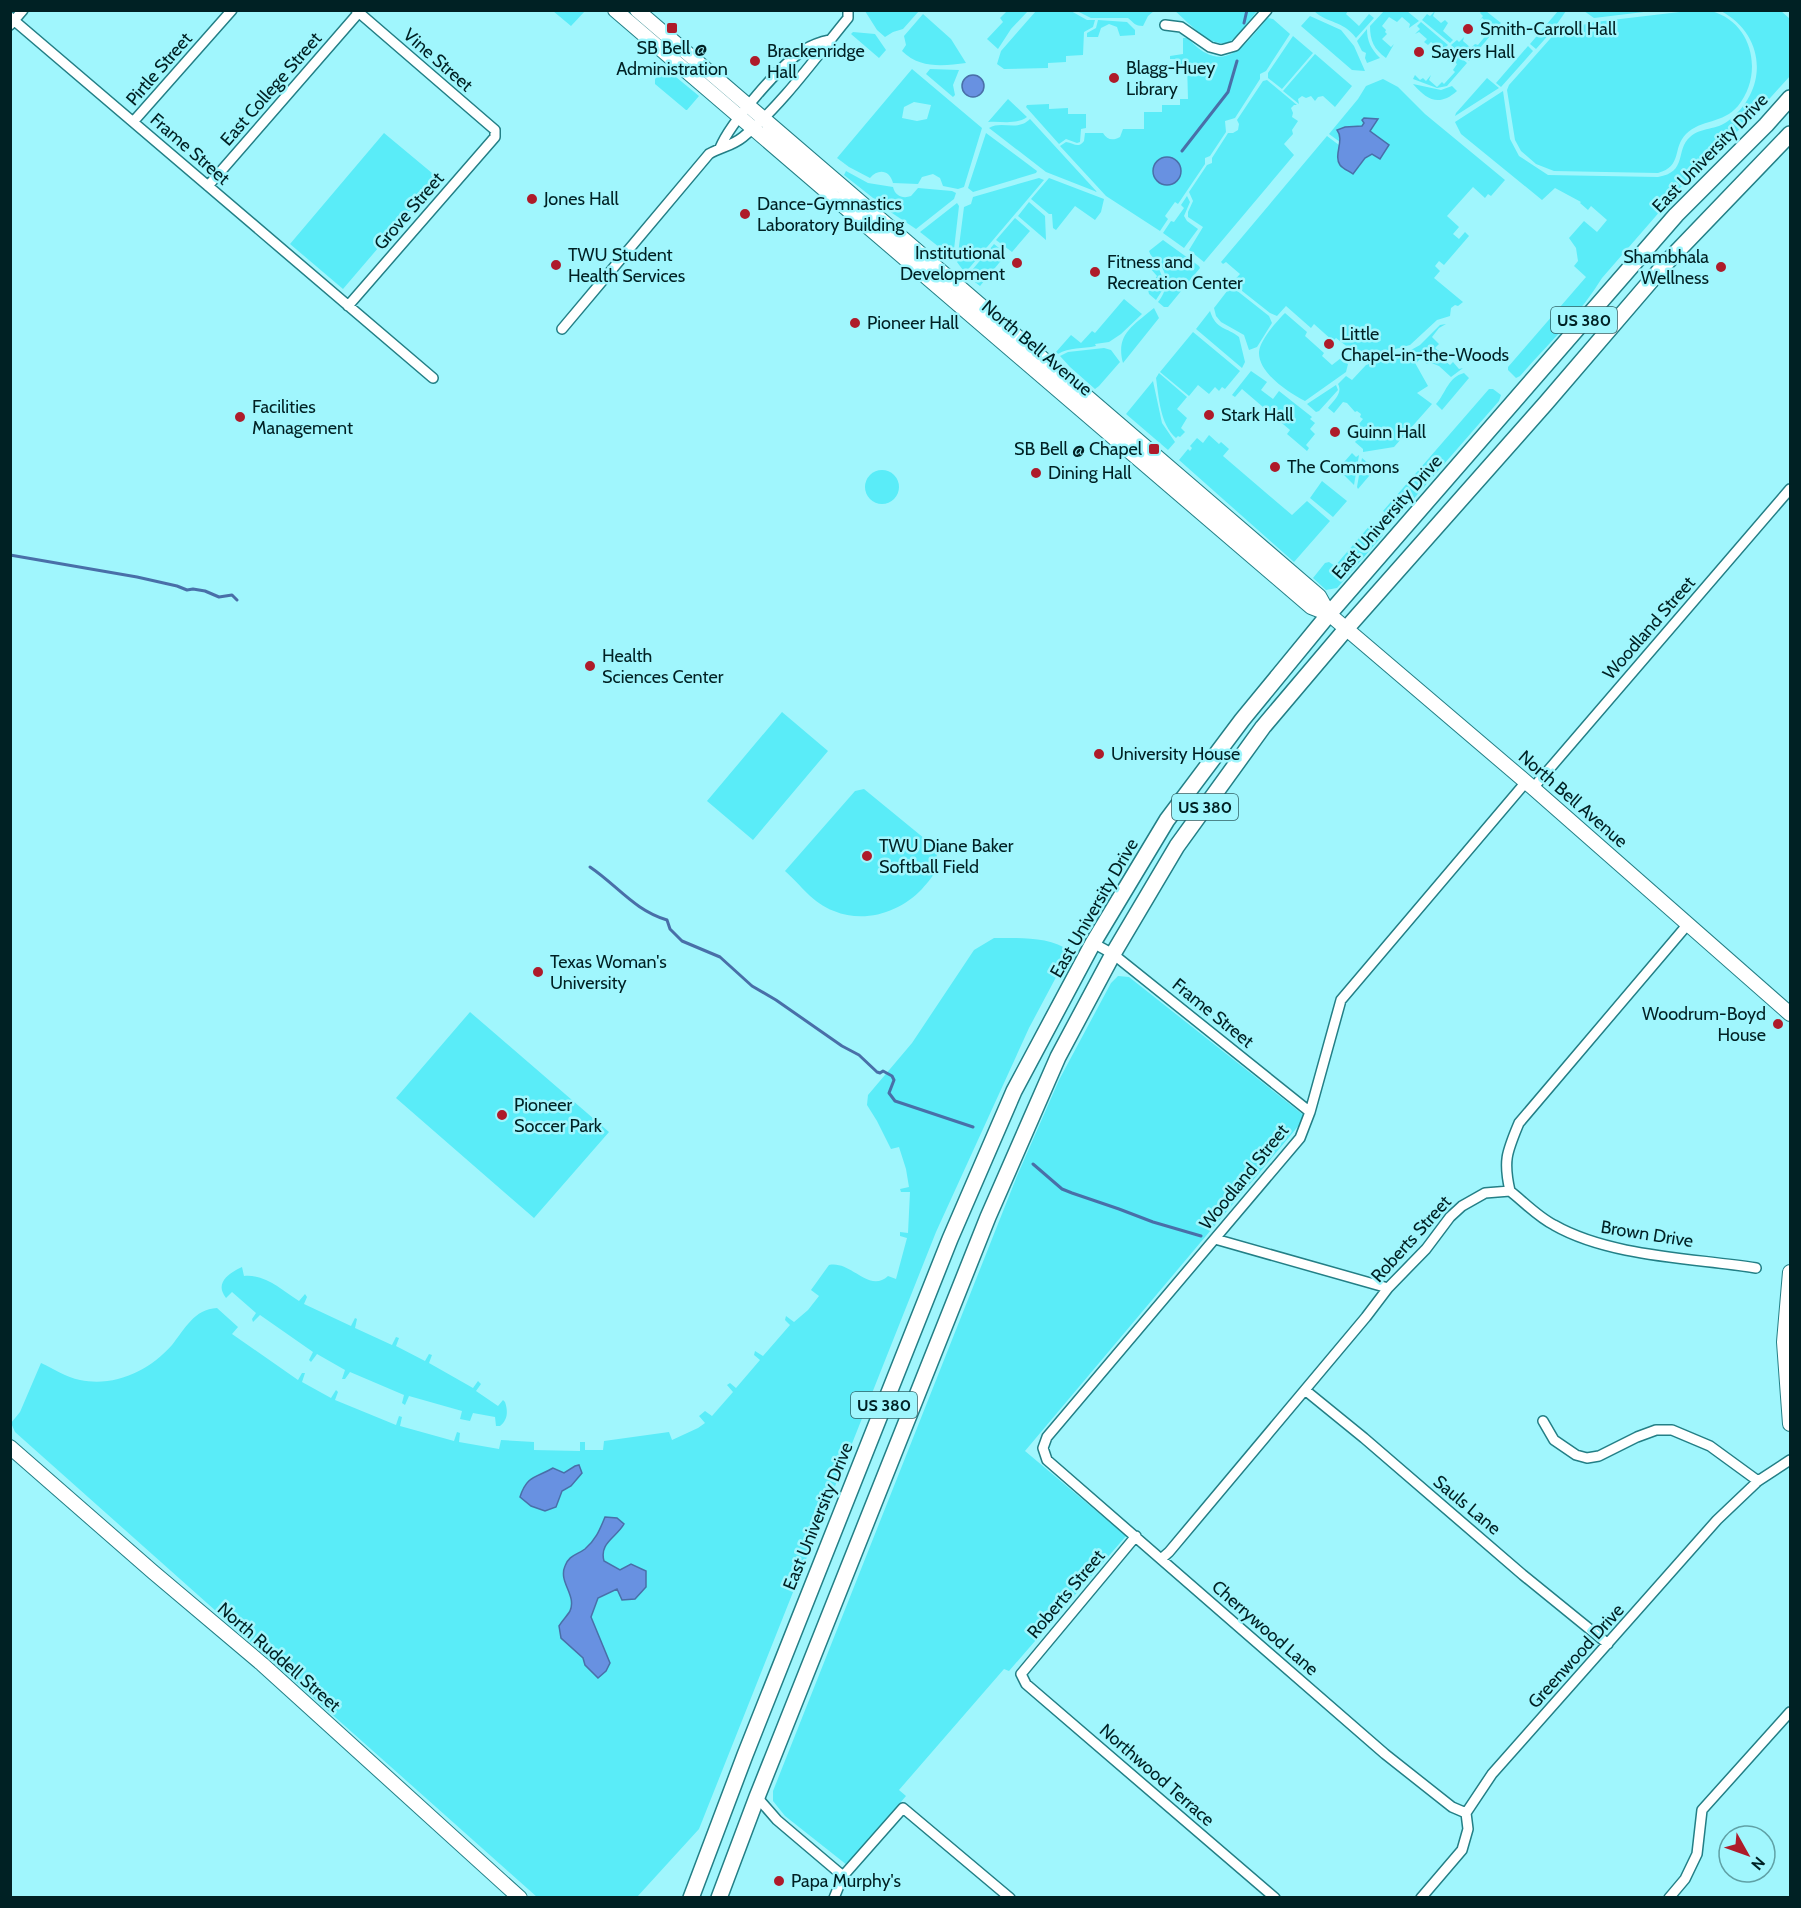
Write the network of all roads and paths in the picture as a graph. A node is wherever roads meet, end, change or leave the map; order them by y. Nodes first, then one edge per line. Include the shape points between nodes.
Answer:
1 (23, 10) edge
2 (232, 10) edge
3 (615, 10) edge
4 (637, 10) edge
5 (848, 10) edge
6 (1267, 10) edge
7 (358, 11) edge
8 (12, 21) edge
9 (1165, 25) dead end
10 (830, 40) junction
11 (1791, 98) edge
12 (748, 106) junction
13 (738, 117) junction
14 (763, 118) junction
15 (134, 122) junction
16 (752, 129) junction
17 (1791, 134) edge
18 (495, 136) joint
19 (720, 148) junction
20 (208, 186) junction
21 (348, 306) junction
22 (562, 329) dead end
23 (433, 378) dead end
24 (1791, 489) edge
25 (1329, 614) junction
26 (1346, 629) junction
27 (1530, 785) junction
28 (1688, 924) junction
29 (1094, 943) junction
30 (1113, 954) junction
31 (1791, 1014) edge
32 (1310, 1112) junction
33 (1510, 1191) junction
34 (1215, 1239) junction
35 (1756, 1268) dead end
36 (1791, 1272) edge
37 (1388, 1288) junction
38 (1305, 1390) junction
39 (1543, 1421) dead end
40 (1791, 1424) edge
41 (10, 1447) edge
42 (1047, 1460) joint
43 (1791, 1460) edge
44 (1758, 1481) junction
45 (1136, 1536) junction
46 (1161, 1559) junction
47 (1608, 1644) junction
48 (1021, 1674) joint
49 (1791, 1712) edge
50 (757, 1797) junction
51 (1466, 1813) junction
52 (843, 1876) junction
53 (520, 1898) edge
54 (691, 1898) edge
55 (719, 1898) edge
56 (834, 1898) edge
57 (1010, 1898) edge
58 (1275, 1898) edge
59 (1421, 1898) edge
60 (1669, 1898) edge

1 - 8 street
2 - 15 street, Pirtle Street
3 - 13 main road, North Bell Avenue
4 - 12 main road, North Bell Avenue
5 - 10 street via 848,18
6 - 9 street via 1235,46 1221,50 1180,27
7 - 18 street, Vine Street via 495,130
7 - 20 street, East College Street
8 - 15 street, Frame Street
10 - 12 street via 803,50
10 - 14 street
11 - 25 main road, East University Drive / US 380 via 1676,215
12 - 13 street
12 - 14 main road, North Bell Avenue
13 - 16 main road, North Bell Avenue
13 - 19 street
14 - 16 street
14 - 25 main road, North Bell Avenue via 1319,596
15 - 20 street, Frame Street
16 - 19 street
16 - 25 main road, North Bell Avenue via 1302,600
17 - 26 main road, US 380 via 1667,262
18 - 21 street, Grove Street
19 - 22 street via 709,154
20 - 21 street, Frame Street
21 - 23 street, Frame Street
24 - 27 street, Woodland Street
25 - 26 main road, North Bell Avenue
25 - 29 main road, East University Drive / US 380 via 1167,820
26 - 27 main road, North Bell Avenue
26 - 30 main road, US 380 via 1263,727 1177,846
27 - 28 main road, North Bell Avenue
27 - 32 street, Woodland Street via 1341,1000
28 - 31 main road, North Bell Avenue
28 - 33 street via 1519,1123 1505,1163
29 - 30 street, Frame Street
29 - 54 main road, East University Drive / US 380 via 1014,1091 950,1239
30 - 32 street, Frame Street
30 - 50 main road, US 380 via 1058,1057 988,1217
32 - 34 street, Woodland Street via 1300,1138
33 - 35 street, Brown Drive via 1552,1225 1593,1243
33 - 37 street, Roberts Street via 1485,1193 1462,1206
34 - 37 street
34 - 42 street, Woodland Street via 1047,1437 1043,1448
36 - 40 main road via 1784,1342
37 - 38 street, Roberts Street
38 - 46 street, Roberts Street
38 - 47 street, Sauls Lane
39 - 44 street via 1554,1440 1587,1458 1656,1430 1672,1430 1710,1446
41 - 53 main road, North Ruddell Street via 262,1664
42 - 45 street, Cherrywood Lane
43 - 44 street, Greenwood Drive
44 - 47 street, Greenwood Drive via 1717,1520
45 - 46 street, Cherrywood Lane
45 - 48 street, Roberts Street
46 - 51 street, Cherrywood Lane via 1385,1754 1452,1807
47 - 51 street, Greenwood Drive via 1492,1774
48 - 58 street, Northwood Terrace via 1026,1684
49 - 60 street via 1702,1810 1697,1854 1685,1879
50 - 52 street via 777,1820
50 - 55 main road, US 380
51 - 59 street via 1468,1829 1462,1850
52 - 56 street
52 - 57 street via 903,1808

